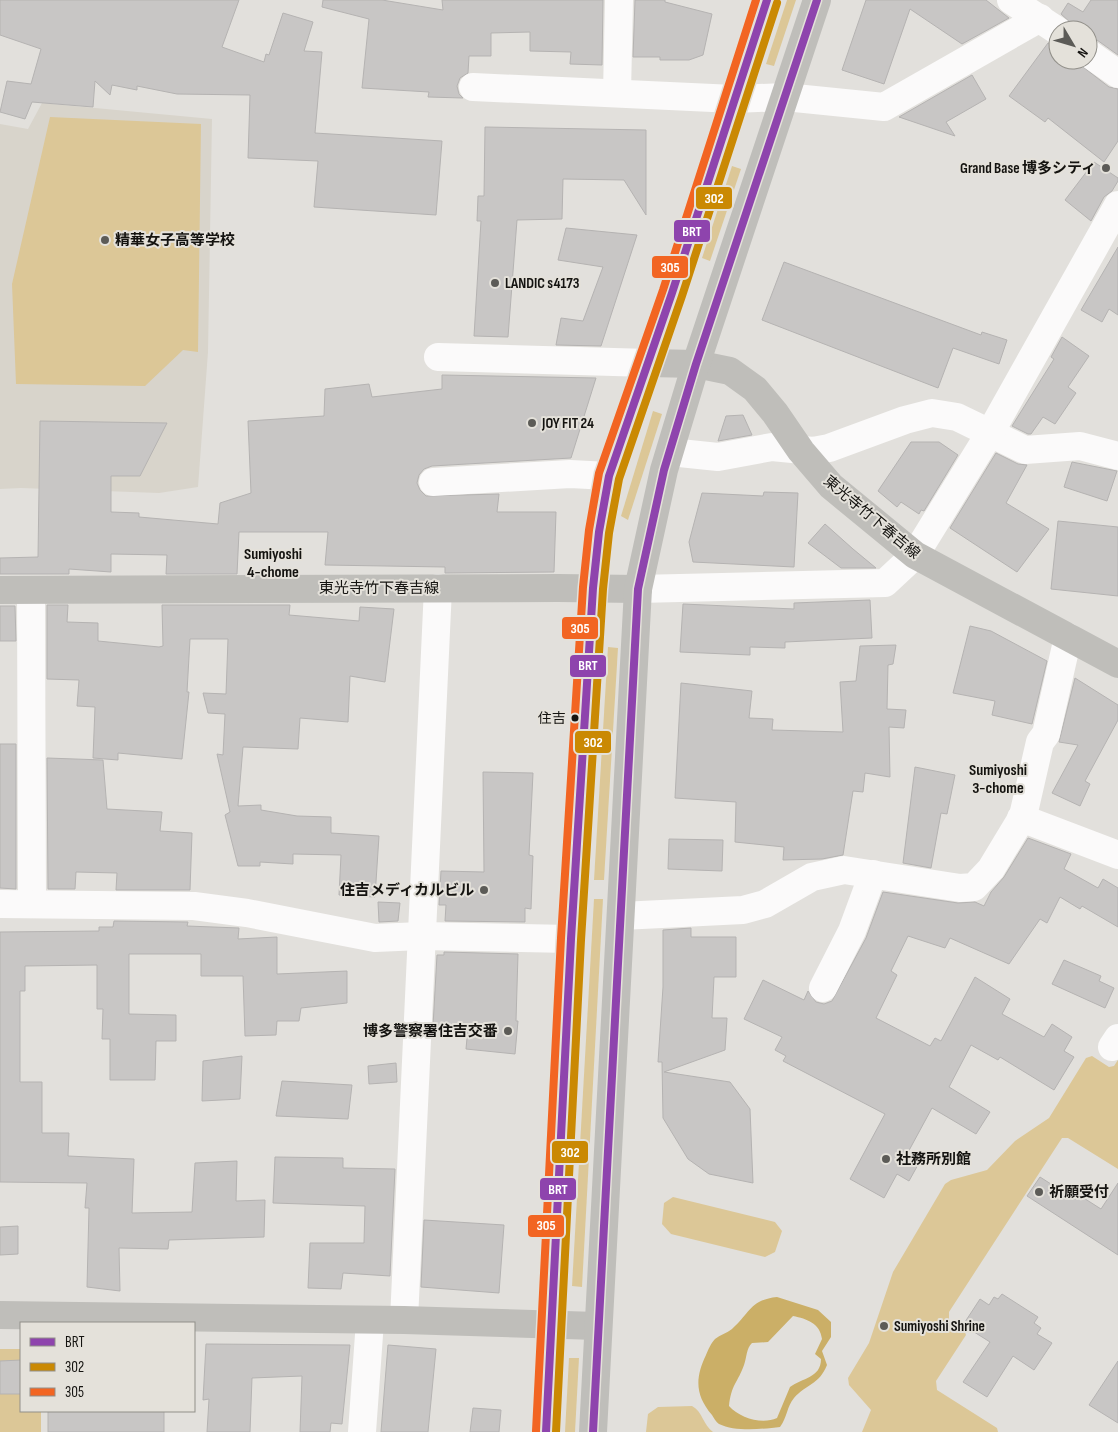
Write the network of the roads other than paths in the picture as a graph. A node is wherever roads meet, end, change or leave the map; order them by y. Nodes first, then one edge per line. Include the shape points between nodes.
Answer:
1 (619, 0) edge
2 (767, 0) edge
3 (817, 0) edge
4 (1011, 0) edge
5 (1048, 24) edge
6 (1048, 25) edge
7 (1098, 60) edge
8 (1118, 74) edge
9 (473, 87) dead end
10 (617, 93) junction
11 (785, 97) junction
12 (734, 99) junction
13 (1118, 205) edge
14 (438, 357) dead end
15 (649, 363) junction
16 (696, 364) junction
17 (990, 433) junction
18 (801, 451) junction
19 (670, 452) junction
20 (1118, 456) edge
21 (609, 476) junction
22 (433, 482) dead end
23 (915, 555) junction
24 (438, 588) junction
25 (593, 588) junction
26 (638, 589) junction
27 (0, 590) edge
28 (30, 590) junction
29 (1068, 637) junction
30 (1118, 664) edge
31 (1021, 818) junction
32 (1116, 847) edge
33 (873, 874) junction
34 (0, 904) edge
35 (32, 904) junction
36 (621, 916) junction
37 (421, 936) junction
38 (571, 939) junction
39 (823, 988) dead end
40 (0, 1315) edge
41 (404, 1320) junction
42 (370, 1321) junction
43 (552, 1325) junction
44 (597, 1326) junction
45 (362, 1432) edge
46 (546, 1432) edge
47 (593, 1432) edge

1 - 10 street
2 - 12 street
3 - 11 street
4 - 5 street
6 - 11 street via 884,107
7 - 8 street
9 - 10 street
10 - 12 street
11 - 12 street
11 - 16 street
12 - 15 street
13 - 17 street
14 - 15 street
15 - 16 street, 東光寺竹下春吉線
15 - 21 street
16 - 18 street, 東光寺竹下春吉線 via 730,371 755,389
16 - 19 street
17 - 18 street via 957,417 932,413 829,448
17 - 20 street via 1025,450 1080,446
17 - 23 street
18 - 19 street via 783,446 718,457
18 - 23 street, 東光寺竹下春吉線 via 831,486
19 - 26 street
21 - 22 street via 570,474
21 - 25 street
23 - 26 street via 885,584
23 - 29 street, 東光寺竹下春吉線
24 - 25 street, 東光寺竹下春吉線
24 - 28 street, 東光寺竹下春吉線
24 - 37 street
25 - 26 street, 東光寺竹下春吉線
25 - 38 street
26 - 36 street
27 - 28 street, 東光寺竹下春吉線
28 - 35 street
29 - 30 street, 東光寺竹下春吉線
29 - 31 street via 1046,734 1040,742
31 - 32 street
31 - 33 street via 991,868 974,887 960,888
33 - 36 street via 844,870 812,877 765,904 743,910
33 - 39 street via 852,931
34 - 35 street
35 - 37 street via 194,906 375,938
36 - 44 street
37 - 38 street
37 - 41 street
38 - 43 street
40 - 42 street
41 - 42 street
41 - 43 street
42 - 45 street
43 - 44 street
43 - 46 street
44 - 47 street

